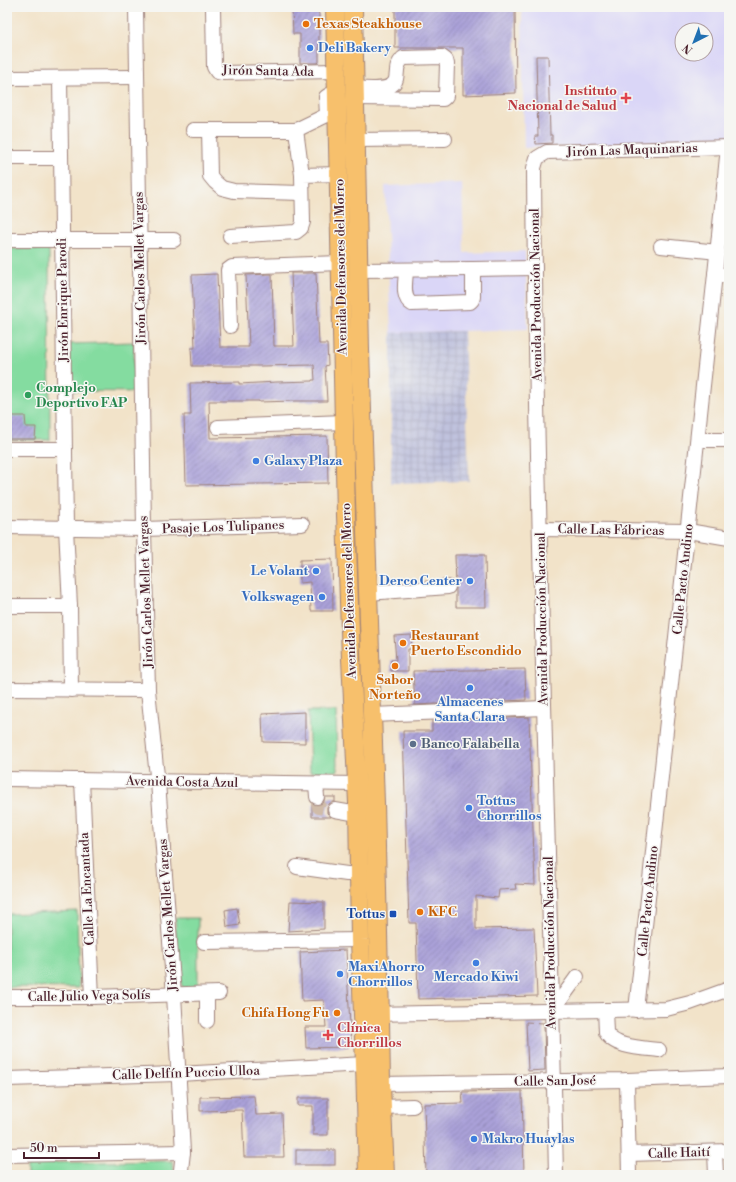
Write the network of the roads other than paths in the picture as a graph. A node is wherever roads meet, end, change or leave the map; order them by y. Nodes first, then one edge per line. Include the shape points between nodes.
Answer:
1 (136, 7) edge
2 (213, 7) edge
3 (335, 7) edge
4 (353, 7) edge
5 (337, 71) junction
6 (137, 77) junction
7 (7, 78) edge
8 (60, 78) junction
9 (355, 93) junction
10 (337, 95) junction
11 (193, 130) dead end
12 (209, 130) junction
13 (296, 130) junction
14 (445, 139) dead end
15 (356, 140) junction
16 (728, 147) edge
17 (7, 158) edge
18 (61, 158) junction
19 (537, 158) joint
20 (339, 174) junction
21 (302, 175) junction
22 (302, 193) junction
23 (230, 236) dead end
24 (7, 240) edge
25 (62, 240) junction
26 (174, 240) dead end
27 (140, 241) junction
28 (661, 246) dead end
29 (718, 252) junction
30 (340, 263) junction
31 (535, 268) junction
32 (473, 269) junction
33 (358, 270) junction
34 (406, 270) junction
35 (722, 275) edge
36 (230, 326) dead end
37 (351, 351) junction
38 (344, 422) junction
39 (218, 427) dead end
40 (698, 440) junction
41 (729, 440) edge
42 (7, 449) edge
43 (65, 449) junction
44 (302, 524) dead end
45 (7, 527) edge
46 (66, 528) junction
47 (144, 529) junction
48 (540, 529) junction
49 (688, 531) junction
50 (729, 538) edge
51 (448, 587) dead end
52 (368, 593) junction
53 (7, 606) edge
54 (70, 606) junction
55 (7, 689) edge
56 (71, 690) junction
57 (148, 690) junction
58 (544, 708) junction
59 (372, 715) junction
60 (7, 780) edge
61 (82, 780) junction
62 (158, 782) junction
63 (357, 784) junction
64 (336, 810) tunnel mouth
65 (358, 814) junction
66 (297, 867) dead end
67 (359, 874) junction
68 (360, 940) junction
69 (204, 942) dead end
70 (577, 977) dead end
71 (728, 988) edge
72 (174, 995) junction
73 (7, 997) edge
74 (92, 997) junction
75 (552, 1007) junction
76 (605, 1010) junction
77 (636, 1010) junction
78 (372, 1014) junction
79 (207, 1020) dead end
80 (659, 1050) dead end
81 (365, 1064) junction
82 (178, 1074) junction
83 (729, 1076) edge
84 (7, 1079) edge
85 (627, 1080) junction
86 (554, 1081) junction
87 (381, 1084) junction
88 (413, 1106) dead end
89 (382, 1107) junction
90 (183, 1152) junction
91 (722, 1152) edge
92 (629, 1154) junction
93 (7, 1155) edge
94 (180, 1175) edge
95 (368, 1175) edge
96 (385, 1175) edge
97 (556, 1175) edge
98 (629, 1175) edge
99 (716, 1175) edge

1 - 6 street, Jirón Carlos Mellet Vargas
2 - 5 street, Jirón Santa Ada via 214,67 217,72
3 - 5 main road, Avenida Defensores del Morro
4 - 9 main road, Avenida Defensores del Morro
5 - 10 main road, Avenida Defensores del Morro
6 - 8 street
6 - 27 street, Jirón Carlos Mellet Vargas
7 - 8 street
8 - 18 street, Jirón Enrique Parodi
9 - 9 street via 392,85 396,80 396,68 403,58 442,57 446,60 446,96 443,99
9 - 15 main road, Avenida Defensores del Morro
10 - 13 street via 329,95 326,98 325,117
10 - 20 main road, Avenida Defensores del Morro
11 - 12 street
12 - 13 street
12 - 22 street via 210,176 222,188 234,191
13 - 21 street
14 - 15 street
15 - 33 main road, Avenida Defensores del Morro
16 - 19 street, Jirón Las Maquinarias via 547,152
16 - 29 street, Calle Pacto Andino
17 - 18 street
18 - 25 street, Jirón Enrique Parodi
19 - 31 street, Avenida Producción Nacional via 534,168
20 - 21 street
20 - 30 main road, Avenida Defensores del Morro
21 - 22 street
22 - 23 street via 302,222 301,228 296,232
24 - 25 street
25 - 27 street
25 - 43 street, Jirón Enrique Parodi
26 - 27 street
27 - 47 street, Jirón Carlos Mellet Vargas
28 - 29 street
29 - 35 street, Calle Pacto Andino
30 - 36 street via 232,267 228,270
30 - 37 main road, Avenida Defensores del Morro
31 - 32 street
31 - 48 street, Avenida Producción Nacional
32 - 34 street
32 - 34 street via 473,297 470,302 412,304 406,297
33 - 34 street
33 - 37 main road, Avenida Defensores del Morro
35 - 40 street, Calle Pacto Andino
37 - 38 main road, Avenida Defensores del Morro
37 - 52 main road, Avenida Defensores del Morro
38 - 39 street
38 - 63 main road, Avenida Defensores del Morro
40 - 41 street
40 - 49 street, Calle Pacto Andino
42 - 43 street
43 - 46 street, Jirón Enrique Parodi
44 - 47 street, Pasaje Los Tulipanes
45 - 46 street, Pasaje Los Tulipanes
46 - 47 street, Pasaje Los Tulipanes
46 - 54 street, Jirón Enrique Parodi
47 - 57 street, Jirón Carlos Mellet Vargas
48 - 49 street, Calle Las Fábricas
48 - 58 street, Avenida Producción Nacional
49 - 50 street, Calle Las Fábricas
49 - 77 street, Calle Pacto Andino
51 - 52 street
52 - 59 main road, Avenida Defensores del Morro
53 - 54 street
54 - 56 street, Jirón Enrique Parodi
55 - 56 street
56 - 57 street
57 - 62 street, Jirón Carlos Mellet Vargas
58 - 59 street
58 - 75 street, Avenida Producción Nacional
59 - 78 main road, Avenida Defensores del Morro
60 - 61 street, Avenida Costa Azul
61 - 62 street, Avenida Costa Azul
61 - 74 street, Calle La Encantada
62 - 63 street, Avenida Costa Azul via 324,791
62 - 72 street, Jirón Carlos Mellet Vargas
63 - 65 main road, Avenida Defensores del Morro
64 - 65 street
65 - 67 main road, Avenida Defensores del Morro
66 - 67 street
67 - 68 main road, Avenida Defensores del Morro
68 - 69 street
68 - 78 main road, Avenida Defensores del Morro
70 - 75 street
71 - 77 street via 690,1003 666,1009
72 - 74 street, Calle Julio Vega Solís
72 - 79 street, Calle Julio Vega Solís via 213,994
72 - 82 street, Jirón Carlos Mellet Vargas
73 - 74 street, Calle Julio Vega Solís
75 - 76 street
75 - 78 street
75 - 86 street, Avenida Producción Nacional
76 - 77 street
76 - 80 street via 606,1032 615,1042
78 - 81 main road, Avenida Defensores del Morro
78 - 87 main road, Avenida Defensores del Morro
81 - 82 street, Calle Delfín Puccio Ulloa
81 - 95 main road, Avenida Defensores del Morro
82 - 84 street, Calle Delfín Puccio Ulloa
82 - 90 street, Jirón Carlos Mellet Vargas
83 - 85 street, Calle San José
85 - 86 street, Calle San José
85 - 92 street
86 - 87 street, Calle San José
86 - 97 street, Avenida Producción Nacional
87 - 89 main road, Avenida Defensores del Morro
88 - 89 street
89 - 96 main road, Avenida Defensores del Morro
90 - 93 street
90 - 94 street, Jirón Carlos Mellet Vargas
91 - 92 street, Calle Haití
91 - 99 street
92 - 98 street

